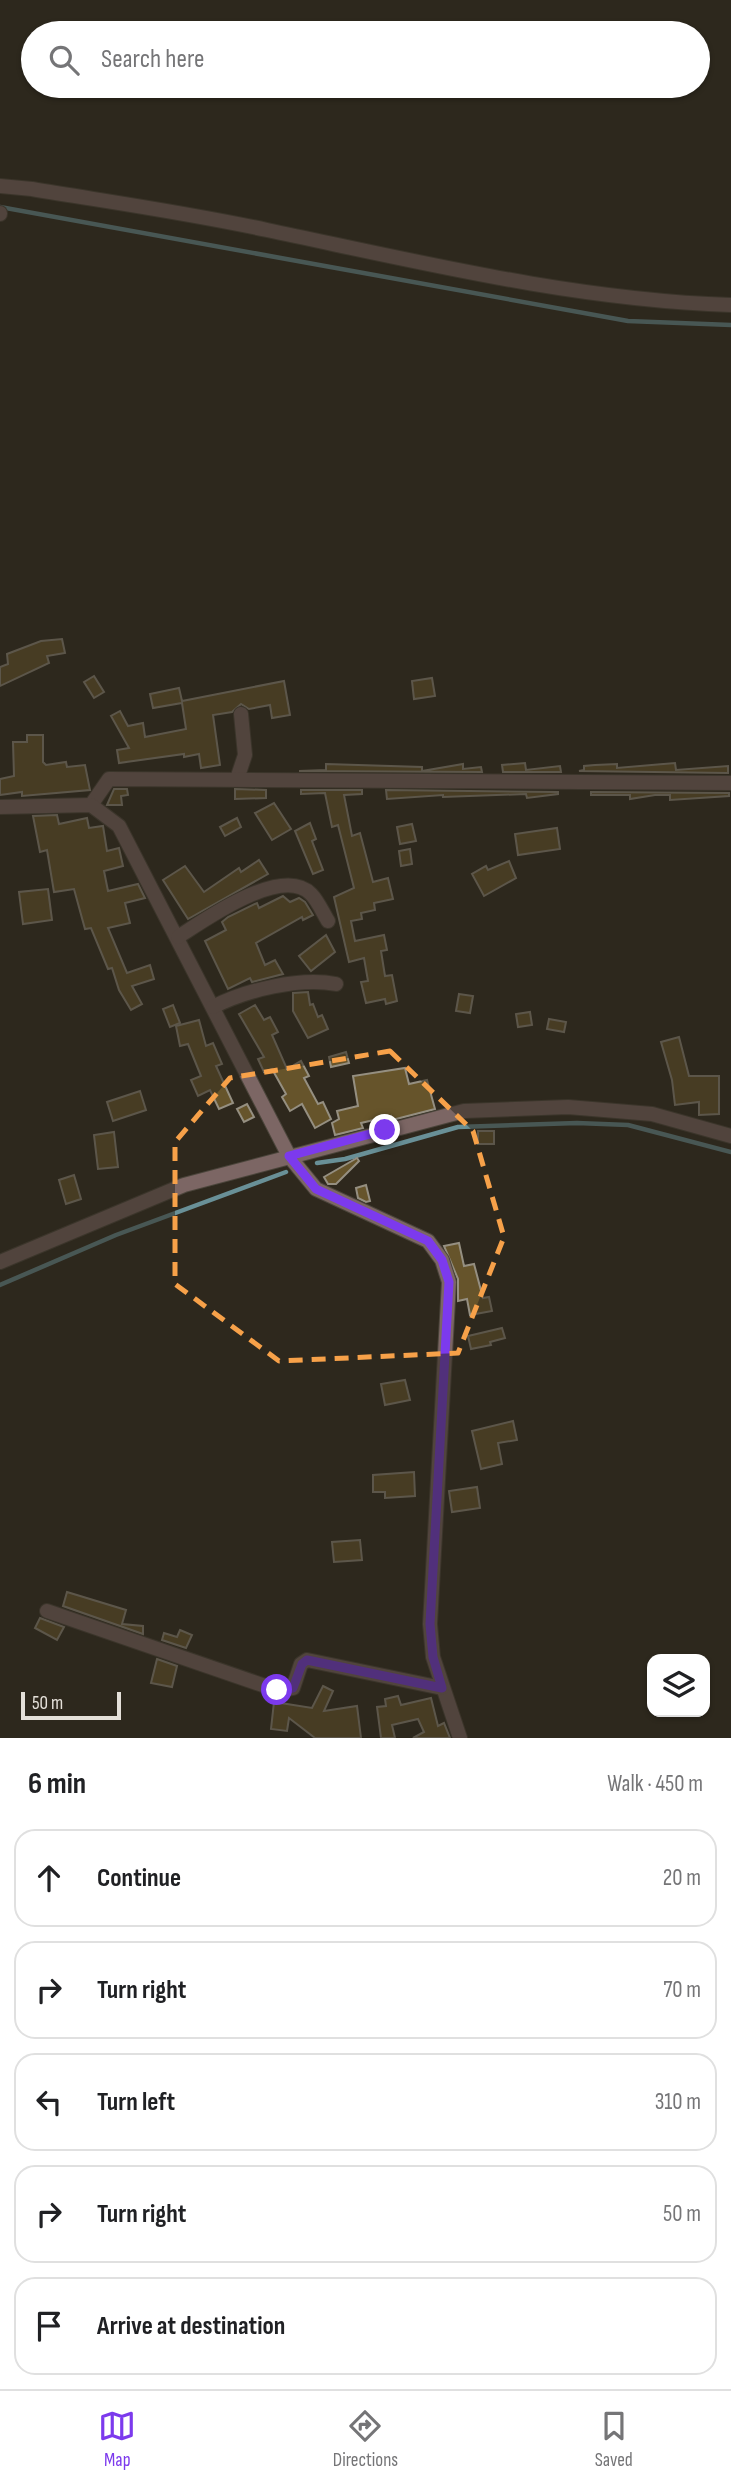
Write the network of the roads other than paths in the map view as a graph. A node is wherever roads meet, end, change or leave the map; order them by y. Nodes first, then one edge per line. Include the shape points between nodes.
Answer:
1 (0, 186) edge
2 (731, 305) edge
3 (242, 714) dead end
4 (237, 779) junction
5 (731, 783) edge
6 (91, 805) junction
7 (0, 807) edge
8 (328, 922) dead end
9 (178, 937) junction
10 (336, 984) dead end
11 (213, 1007) junction
12 (731, 1136) edge
13 (289, 1156) junction
14 (0, 1262) edge
15 (47, 1611) dead end
16 (442, 1688) junction
17 (460, 1738) edge

1 - 2 street via 262,229 419,263 618,298
3 - 4 street via 244,755
4 - 5 street
4 - 6 street via 109,779
6 - 7 street
6 - 9 street via 119,826
8 - 9 street via 310,892 270,888 228,905
9 - 11 street
10 - 11 street via 306,982 239,994
11 - 13 street
12 - 13 street via 652,1114 568,1107 464,1111
13 - 14 street via 184,1185
13 - 16 street via 316,1189 428,1241 442,1260 449,1282 430,1624
15 - 16 street via 277,1690 293,1688 307,1660
16 - 17 street

